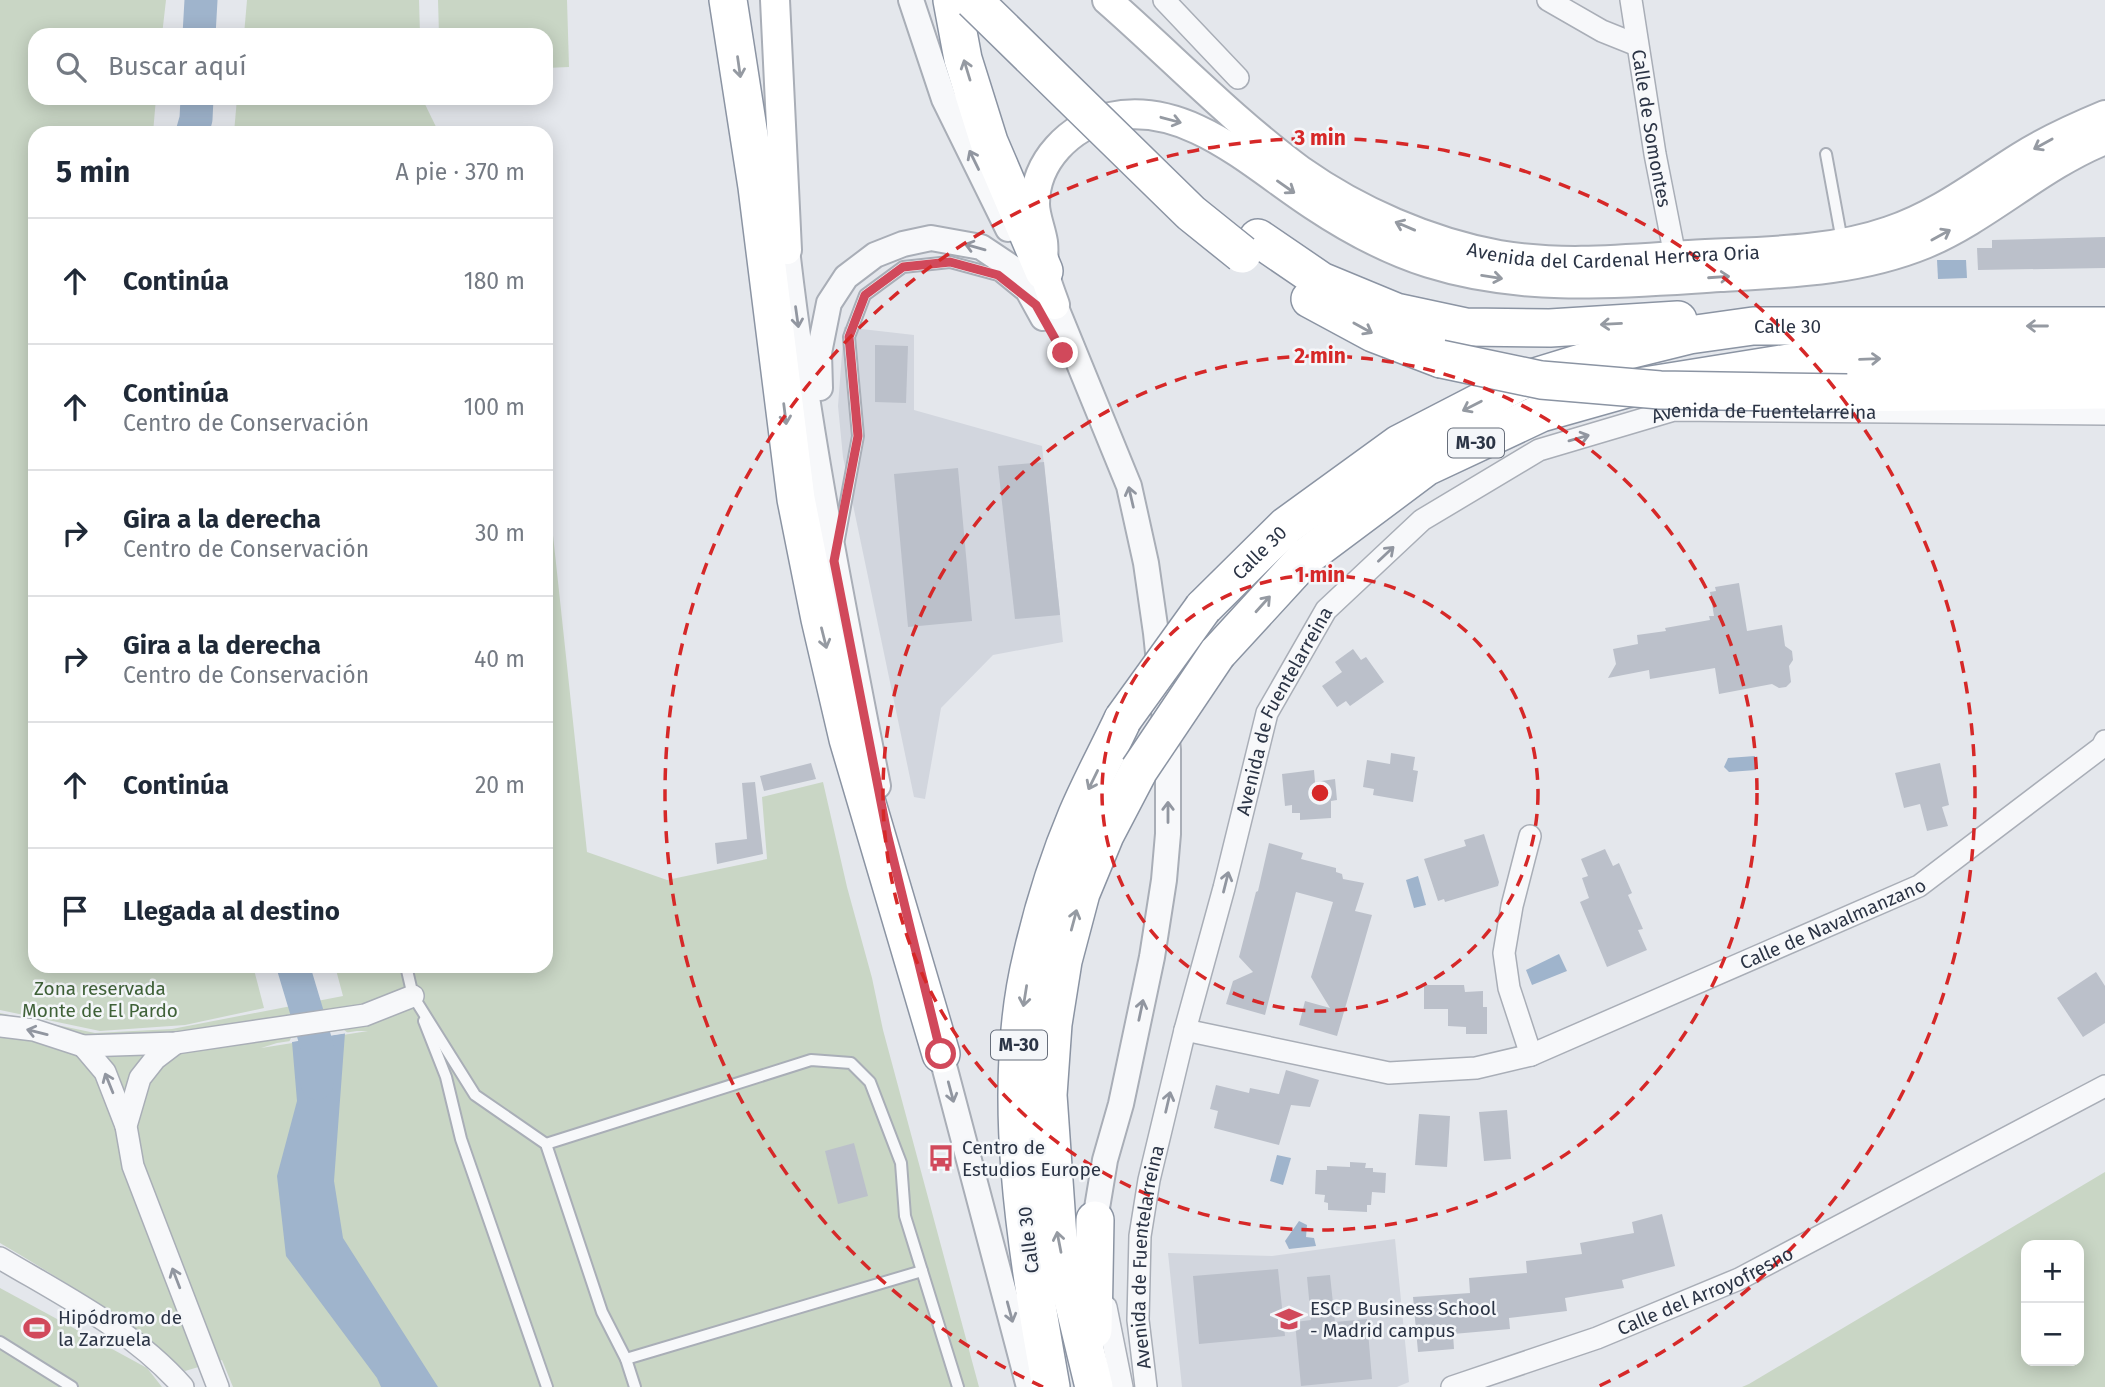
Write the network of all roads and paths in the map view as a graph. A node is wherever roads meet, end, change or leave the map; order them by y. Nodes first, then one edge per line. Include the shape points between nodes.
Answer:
1 (728, 0) edge
2 (762, 0) edge
3 (775, 0) edge
4 (911, 0) edge
5 (952, 0) edge
6 (973, 0) edge
7 (1002, 0) edge
8 (1107, 0) edge
9 (1115, 0) edge
10 (1164, 0) edge
11 (1548, 0) edge
12 (1631, 0) edge
13 (1156, 43) junction
14 (1637, 45) junction
15 (1238, 78) dead end
16 (2105, 115) edge
17 (2105, 140) edge
18 (1826, 154) dead end
19 (1842, 244) junction
20 (1250, 246) junction
21 (787, 250) junction
22 (1675, 256) junction
23 (1045, 294) junction
24 (1753, 326) junction
25 (2105, 326) edge
26 (2105, 359) edge
27 (2105, 390) edge
28 (2105, 415) edge
29 (821, 477) junction
30 (834, 561) junction
31 (2105, 741) edge
32 (1530, 836) dead end
33 (408, 973) edge
34 (413, 996) junction
35 (0, 1026) edge
36 (1185, 1030) junction
37 (176, 1043) junction
38 (83, 1046) junction
39 (941, 1054) junction
40 (1531, 1055) junction
41 (2105, 1086) edge
42 (126, 1126) junction
43 (546, 1144) junction
44 (1095, 1220) junction
45 (0, 1258) edge
46 (922, 1270) junction
47 (1111, 1335) junction
48 (0, 1342) edge
49 (626, 1359) junction
50 (1103, 1385) edge
51 (72, 1387) edge
52 (183, 1387) edge
53 (218, 1387) edge
54 (547, 1387) edge
55 (635, 1387) edge
56 (958, 1387) edge
57 (1029, 1387) edge
58 (1051, 1387) edge
59 (1132, 1387) edge
60 (1146, 1387) edge
61 (1452, 1387) edge

1 -> 39 highway via 796,499 820,619 848,739
2 - 21 street
3 - 21 main road
23 -> 4 street via 944,99
23 -> 5 highway via 989,142 963,59
6 - 20 highway, bridge via 1191,213
7 - 20 highway
8 - 13 main road
9 - 13 main road
10 - 15 street
11 - 14 street
12 - 14 street, Calle de Somontes
22 -> 13 main road, Avenida del Cardenal Herrera Oria via 1593,260 1499,255 1406,227 1301,171
14 - 22 street, Calle de Somontes
16 -> 19 main road, Avenida del Cardenal Herrera Oria via 2050,140 1919,219
23 -> 17 main road, Avenida del Cardenal Herrera Oria via 1044,245 1035,205 1041,170 1065,139 1109,117 1132,114 1181,122 1230,148 1345,226 1428,263 1486,276 1580,285 1794,272 1880,259 1928,242 2053,165
18 - 19 lane
19 - 22 main road, Avenida del Cardenal Herrera Oria
24 -> 20 highway via 1686,320 1550,328 1466,327 1396,312
20 -> 27 highway, bridge via 1308,298 1373,333 1441,359 1541,380 1647,389 1847,393
21 -> 29 street
23 -> 29 street via 981,247 932,238 875,255 846,277 830,303 820,353
23 - 30 lane via 950,262 903,267 865,295 849,337 858,436
44 -> 23 street via 1152,957 1164,880 1168,750 1146,563 1129,486
25 -> 24 highway, Calle 30 / M-30
24 -> 58 highway, Calle 30 / M-30, bridge via 1689,335 1520,382 1399,444 1286,526 1203,608 1123,719 1077,815 1053,879 1031,957 1021,1024 1017,1097 1027,1241
50 -> 26 highway, Calle 30 / M-30, bridge via 1058,1238 1048,1095 1063,961 1081,894 1139,770 1217,654 1307,556 1426,467 1541,413 1626,389 1801,361
36 -> 28 street, Avenida de Fuentelarreina via 1267,713 1326,610 1422,520 1539,450 1674,410
29 - 30 street
30 - 39 street via 887,833
31 - 40 street, Calle de Navalmanzano via 1919,886
32 - 40 street via 1504,953 1509,988
33 - 34 lane
34 - 37 street via 365,1015
34 - 43 lane via 475,1095
34 - 54 lane via 446,1077 461,1139
38 -> 35 street via 34,1030
36 - 40 street, Calle de Navalmanzano via 1389,1073 1476,1068
60 -> 36 street, Avenida de Fuentelarreina via 1138,1320 1140,1236
37 - 38 street
37 - 42 street via 140,1078
42 -> 38 street via 104,1072
39 -> 57 street
41 - 61 street, Calle del Arroyofresno via 1739,1279 1597,1338
53 -> 42 street via 133,1166
43 - 46 lane via 811,1060 851,1062 870,1082 901,1163 905,1216
43 - 49 lane via 602,1312
44 - 47 street
44 - 50 highway
45 - 52 street via 97,1315 163,1364
46 - 49 lane
46 - 56 lane
47 - 50 street
47 - 59 street, Avenida de Fuentelarreina
48 - 51 lane
49 - 55 lane

